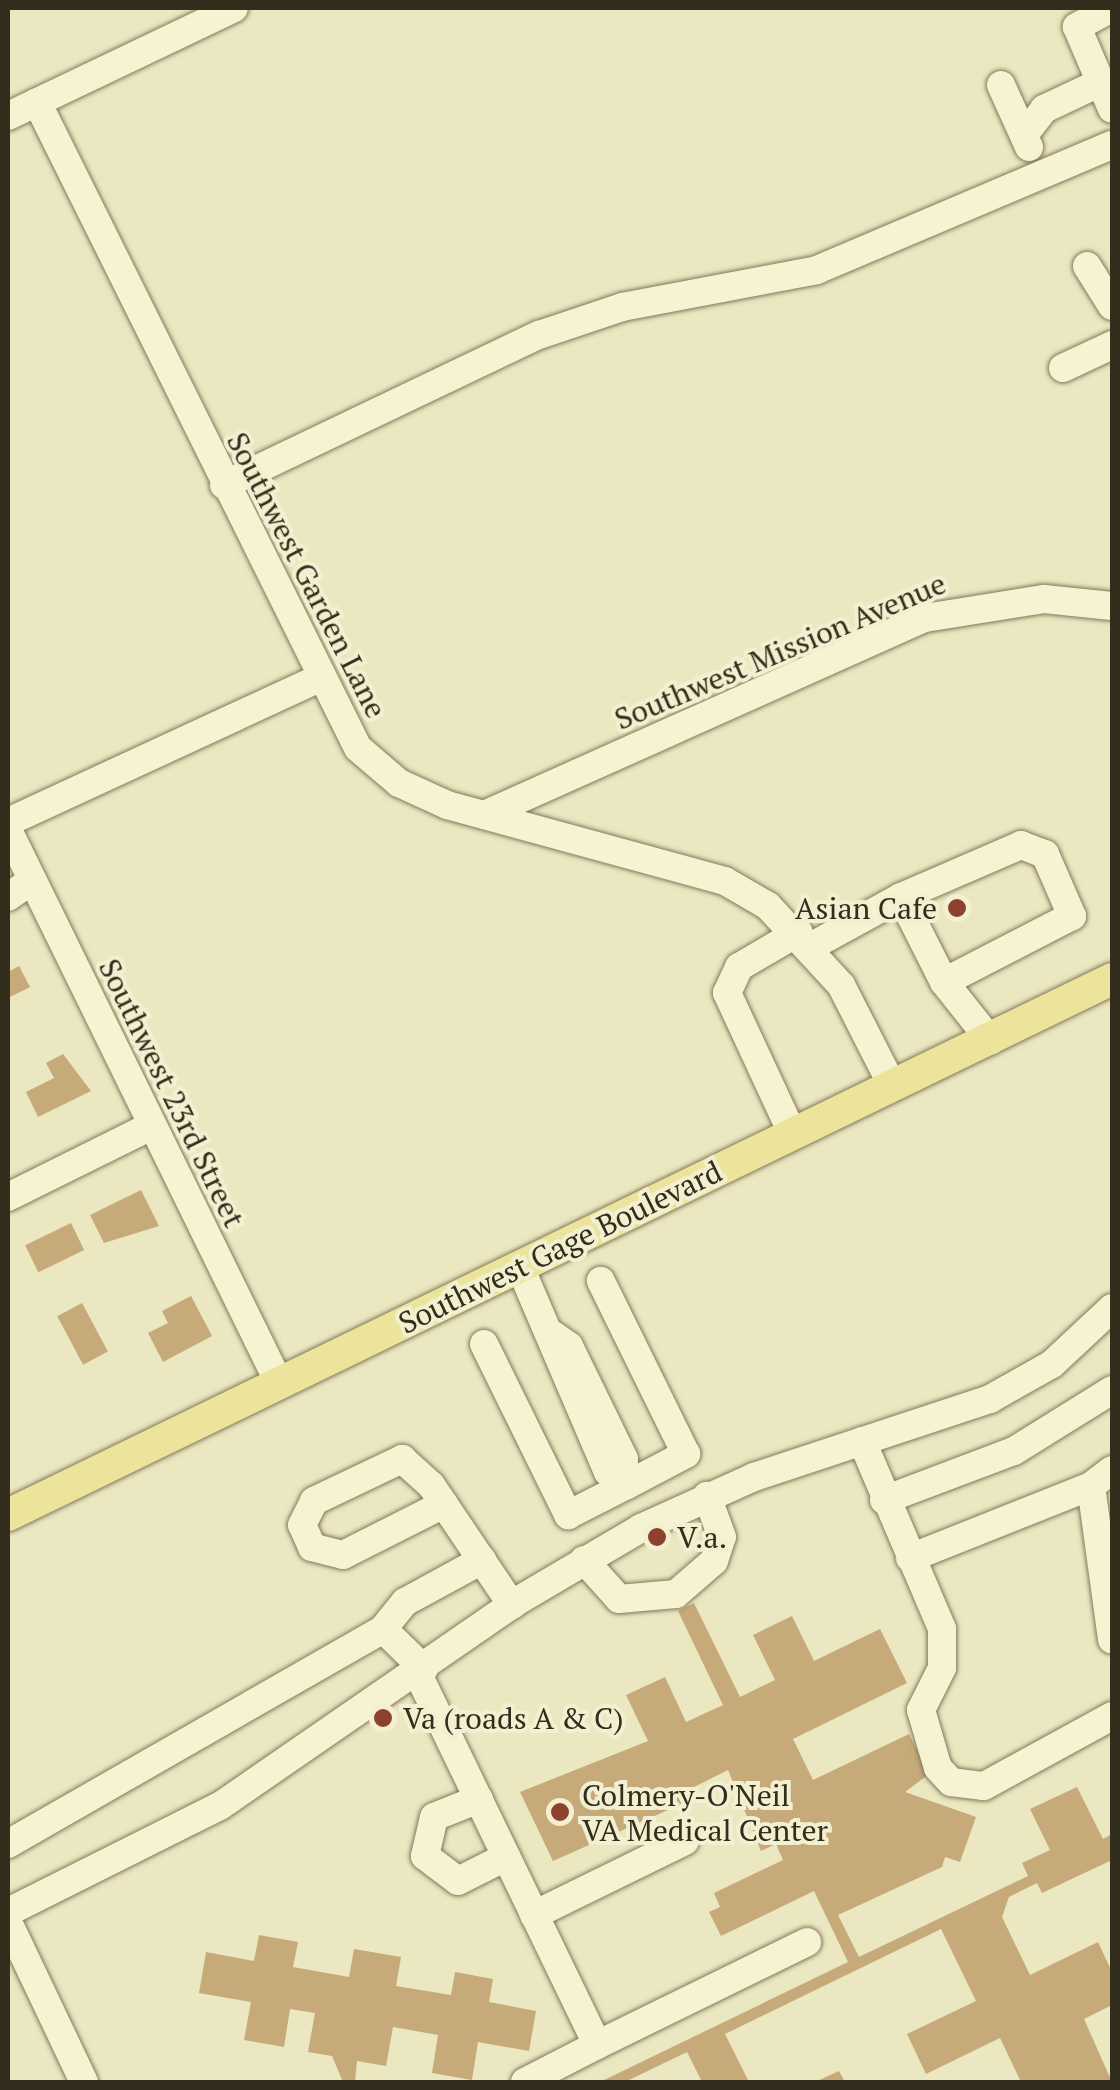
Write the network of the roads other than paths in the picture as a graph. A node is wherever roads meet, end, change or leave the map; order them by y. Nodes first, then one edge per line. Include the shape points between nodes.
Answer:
1 (234, 8) edge
2 (1112, 8) edge
3 (1101, 82) junction
4 (1000, 85) dead end
5 (37, 102) junction
6 (1112, 109) edge
7 (8, 116) edge
8 (1024, 136) junction
9 (1112, 145) edge
10 (1040, 171) junction
11 (1087, 266) dead end
12 (1112, 306) edge
13 (1111, 348) edge
14 (1063, 368) dead end
15 (224, 485) junction
16 (1112, 606) edge
17 (319, 678) junction
18 (484, 814) junction
19 (8, 822) edge
20 (8, 830) edge
21 (32, 880) junction
22 (8, 897) edge
23 (902, 898) junction
24 (806, 939) junction
25 (1112, 979) edge
26 (944, 982) junction
27 (991, 1040) junction
28 (893, 1087) junction
29 (151, 1126) junction
30 (793, 1135) junction
31 (8, 1197) edge
32 (520, 1267) junction
33 (601, 1282) dead end
34 (1112, 1308) edge
35 (484, 1344) dead end
36 (279, 1383) junction
37 (1112, 1390) edge
38 (862, 1441) junction
39 (1102, 1478) edge
40 (625, 1481) junction
41 (708, 1496) junction
42 (884, 1500) junction
43 (444, 1504) junction
44 (8, 1515) edge
45 (648, 1524) junction
46 (910, 1558) junction
47 (482, 1560) junction
48 (584, 1560) junction
49 (512, 1605) junction
50 (383, 1628) junction
51 (1112, 1640) edge
52 (421, 1672) junction
53 (1112, 1716) edge
54 (478, 1799) junction
55 (685, 1841) dead end
56 (8, 1844) edge
57 (506, 1857) junction
58 (8, 1912) edge
59 (534, 1915) junction
60 (8, 1922) edge
61 (806, 1942) dead end
62 (597, 2045) junction
63 (84, 2082) edge
64 (525, 2082) edge

1 - 5 street
2 - 3 street via 1077,27
3 - 6 street
3 - 8 street via 1044,109
4 - 8 street
5 - 7 street
5 - 15 street, Southwest Garden Lane
8 - 10 street
9 - 10 street
10 - 15 street via 817,270 552,330
11 - 12 street
13 - 14 street
15 - 17 street, Southwest Garden Lane
16 - 18 street, Southwest Mission Avenue via 1044,599 925,618
17 - 18 street, Southwest Garden Lane via 358,748 384,773
17 - 19 street
18 - 24 street, Southwest Garden Lane via 725,882
20 - 21 street, Southwest 23rd Street
21 - 22 street
21 - 29 street, Southwest 23rd Street
23 - 24 street
23 - 26 street
23 - 26 street via 1021,845 1044,854 1071,905 1072,916
24 - 28 street, Southwest Garden Lane
24 - 30 street via 740,967 726,992
25 - 27 main road, Southwest Gage Boulevard
26 - 27 street
27 - 28 main road, Southwest Gage Boulevard
28 - 30 main road, Southwest Gage Boulevard
29 - 31 street
29 - 36 street, Southwest 23rd Street
30 - 32 main road, Southwest Gage Boulevard
32 - 36 main road, Southwest Gage Boulevard
32 - 40 street via 552,1334 550,1354 608,1472
33 - 40 street via 686,1454
34 - 38 street via 1019,1384
35 - 40 street via 568,1515
36 - 44 main road, Southwest Gage Boulevard
37 - 42 street via 1014,1451
38 - 41 street
38 - 42 street
39 - 46 street
39 - 51 street
40 - 45 street
41 - 45 street
41 - 48 street via 722,1537 714,1562 676,1594 619,1599
42 - 46 street
43 - 43 street via 402,1459 314,1501 302,1525 312,1546 343,1554
43 - 47 street
45 - 48 street
46 - 53 street via 944,1644 922,1726 951,1782 994,1782
47 - 49 street
47 - 50 street via 405,1602
48 - 49 street
49 - 52 street
50 - 52 street
50 - 56 street
52 - 54 street
52 - 58 street via 220,1806
54 - 57 street
54 - 57 street via 434,1817 425,1856 458,1882
55 - 59 street
57 - 59 street
59 - 62 street
60 - 63 street
61 - 62 street
62 - 64 street

